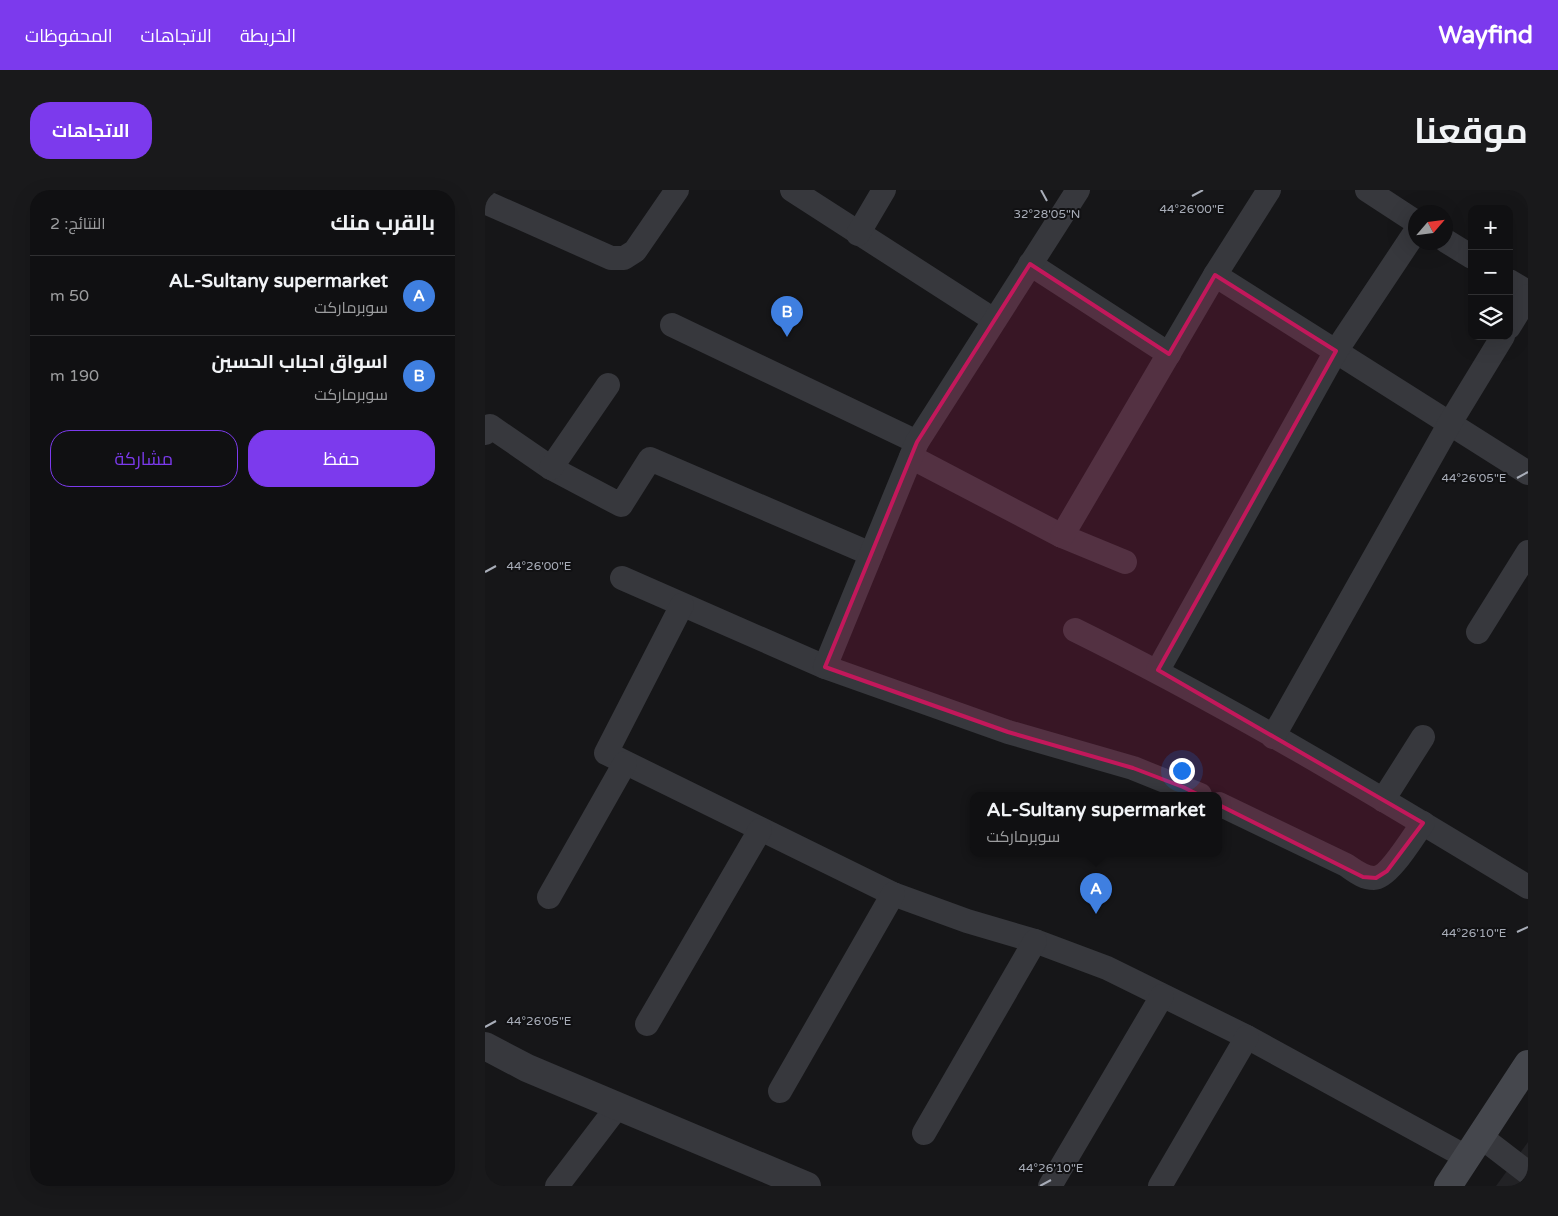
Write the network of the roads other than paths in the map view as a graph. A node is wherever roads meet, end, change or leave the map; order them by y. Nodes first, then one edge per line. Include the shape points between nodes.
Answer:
1 (677, 190) edge
2 (792, 190) edge
3 (884, 190) edge
4 (1078, 190) edge
5 (1269, 190) edge
6 (1367, 190) edge
7 (485, 202) edge
8 (1408, 217) edge
9 (859, 234) junction
10 (1408, 241) edge
11 (1453, 246) edge
12 (1468, 255) edge
13 (1030, 264) junction
14 (1215, 275) junction
15 (1513, 283) edge
16 (1528, 292) edge
17 (1528, 296) edge
18 (994, 320) junction
19 (1513, 320) edge
20 (672, 325) dead end
21 (1501, 340) edge
22 (1336, 352) junction
23 (1169, 354) junction
24 (608, 385) dead end
25 (1450, 423) junction
26 (485, 433) edge
27 (914, 449) junction
28 (551, 468) junction
29 (1528, 473) edge
30 (1062, 536) junction
31 (1528, 552) edge
32 (871, 554) junction
33 (1125, 562) dead end
34 (622, 578) dead end
35 (683, 605) junction
36 (1075, 630) dead end
37 (1478, 632) dead end
38 (825, 667) junction
39 (1158, 670) junction
40 (1273, 737) junction
41 (1423, 737) dead end
42 (625, 763) junction
43 (1193, 792) edge
44 (1383, 800) junction
45 (1222, 805) edge
46 (1423, 822) junction
47 (760, 830) junction
48 (1528, 887) edge
49 (893, 894) junction
50 (549, 897) dead end
51 (1035, 941) junction
52 (1162, 996) junction
53 (647, 1024) dead end
54 (1247, 1037) junction
55 (485, 1046) edge
56 (1528, 1064) edge
57 (780, 1091) dead end
58 (618, 1106) junction
59 (925, 1133) dead end
60 (1474, 1147) junction
61 (1528, 1173) edge
62 (557, 1186) edge
63 (807, 1186) edge
64 (1050, 1186) edge
65 (1160, 1186) edge
66 (1448, 1186) edge

1 - 7 street via 635,251 624,258 600,254
2 - 9 street
3 - 9 street
4 - 13 street
5 - 14 street
6 - 8 street
9 - 18 street
10 - 22 street
11 - 12 street
13 - 18 street
13 - 23 street
14 - 22 street
14 - 23 street
15 - 16 street
17 - 19 street
18 - 27 street
20 - 27 street
21 - 25 street
22 - 25 street
22 - 39 street
23 - 30 street
24 - 28 street
25 - 29 street
25 - 40 street
26 - 28 street via 491,426
27 - 30 street
27 - 32 street
28 - 32 street via 621,505 650,459
30 - 33 street
31 - 37 street
32 - 38 street
34 - 35 street
35 - 38 street
35 - 42 street via 606,753
36 - 39 street
38 - 43 street via 1008,732 1133,768
39 - 40 street
40 - 44 street
41 - 44 street
42 - 47 street
42 - 50 street
44 - 46 street
45 - 46 street via 1363,876 1376,878 1387,872
46 - 48 street
47 - 49 street
47 - 53 street
49 - 51 street
49 - 57 street
51 - 52 street via 1107,968
51 - 59 street
52 - 54 street
52 - 64 street
54 - 60 street
54 - 65 street
55 - 58 street via 527,1068
56 - 60 main road
58 - 62 street
58 - 63 street
60 - 61 street
60 - 66 main road

